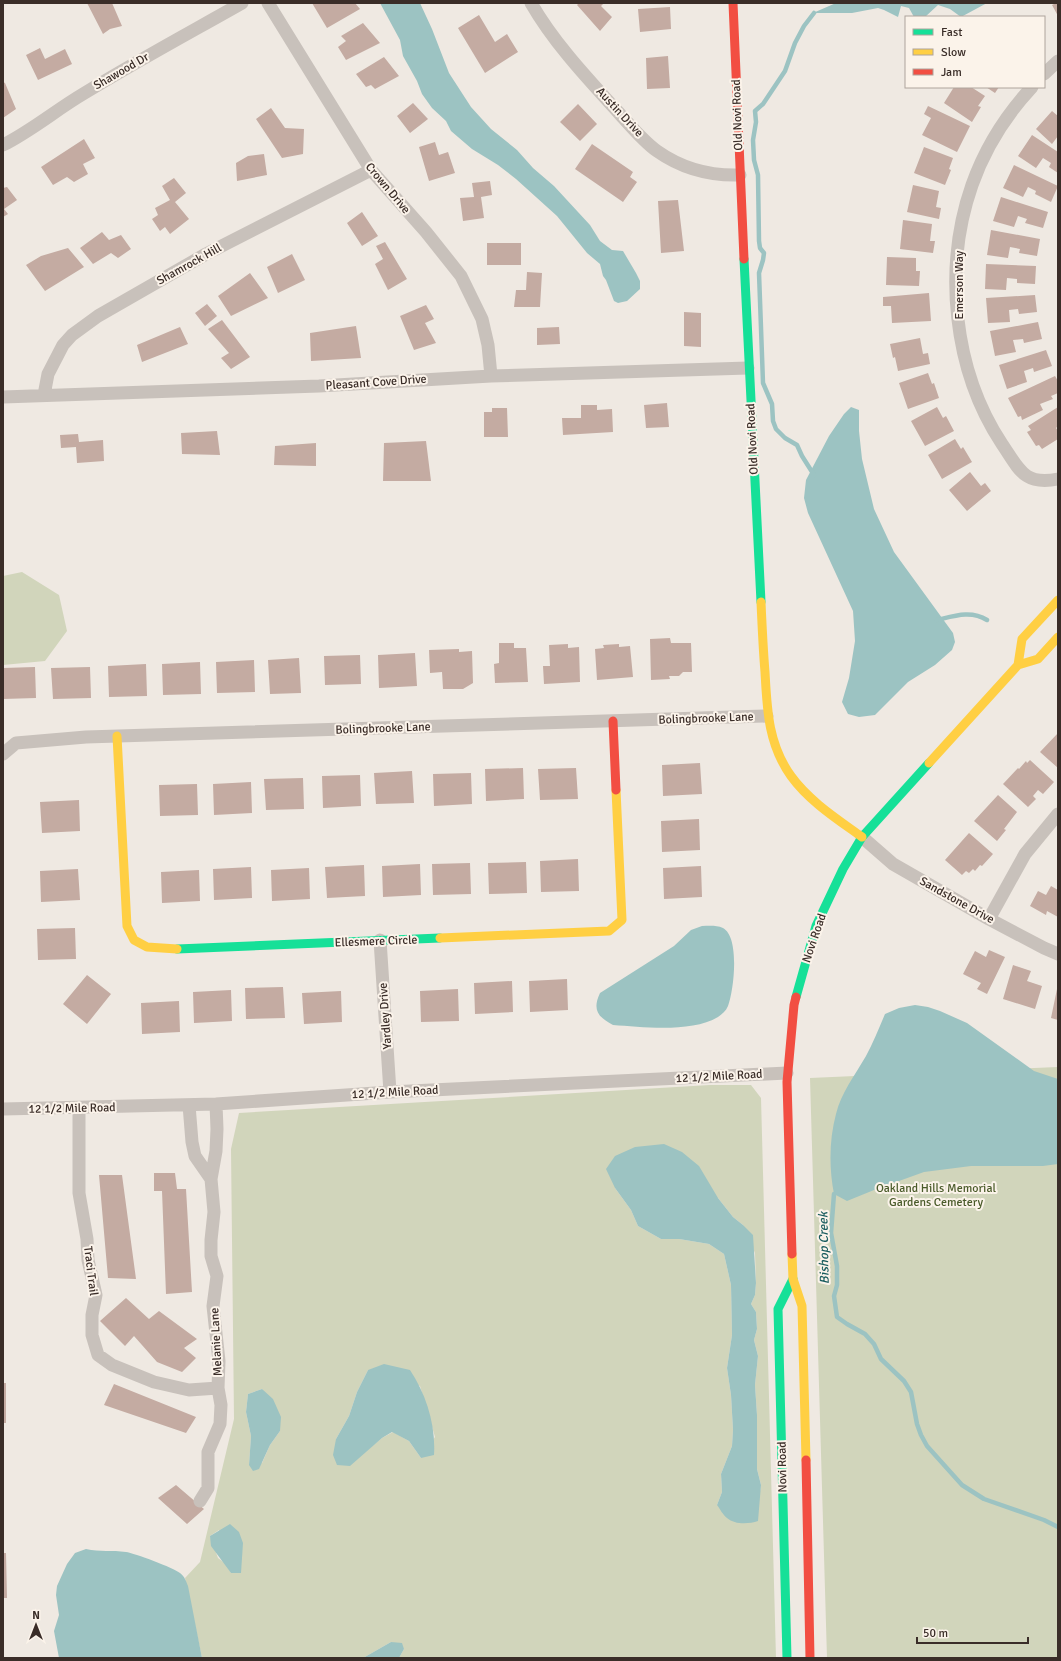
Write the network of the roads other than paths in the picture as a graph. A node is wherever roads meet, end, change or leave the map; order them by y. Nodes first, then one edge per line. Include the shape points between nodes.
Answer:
1 (242, 3) edge
2 (268, 3) edge
3 (531, 3) edge
4 (733, 3) edge
5 (1058, 61) edge
6 (1045, 73) edge
7 (1031, 88) edge
8 (3, 145) edge
9 (371, 170) junction
10 (740, 175) junction
11 (748, 368) junction
12 (491, 376) junction
13 (44, 395) junction
14 (3, 397) edge
15 (1058, 479) edge
16 (1058, 600) edge
17 (1058, 636) edge
18 (1018, 665) junction
19 (767, 716) junction
20 (613, 721) junction
21 (117, 736) junction
22 (3, 754) edge
23 (1058, 814) edge
24 (862, 837) junction
25 (989, 919) junction
26 (380, 940) junction
27 (1058, 954) edge
28 (787, 1073) junction
29 (390, 1092) junction
30 (216, 1104) junction
31 (189, 1105) junction
32 (79, 1108) junction
33 (3, 1109) edge
34 (211, 1179) junction
35 (793, 1279) junction
36 (218, 1388) junction
37 (200, 1501) dead end
38 (787, 1658) edge
39 (810, 1658) edge

1 - 8 street, Shawood Dr via 124,68
2 - 9 street, Crown Drive
3 - 10 street, Austin Drive via 543,24 656,150 687,168 724,176
4 - 10 street, Old Novi Road
5 - 6 street
7 - 15 street, Emerson Way via 993,139 972,185 959,241 956,296 961,337 971,381 991,428 1020,472 1040,481
9 - 12 street, Crown Drive via 461,276 482,319
9 - 13 street, Shamrock Hill via 206,254 98,316 63,345 48,374
10 - 11 street, Old Novi Road
11 - 12 street, Pleasant Cove Drive
11 - 19 street, Old Novi Road
12 - 13 street, Pleasant Cove Drive via 319,386
13 - 14 street, Pleasant Cove Drive
16 - 18 street via 1022,639
17 - 18 street, Novi Road via 1038,658
18 - 24 street, Novi Road
19 - 20 street, Bolingbrooke Lane
19 - 24 street, Old Novi Road via 776,750 786,769 830,814
20 - 21 street, Bolingbrooke Lane
20 - 26 street, Ellesmere Circle via 622,920 609,931
21 - 22 street, Bolingbrooke Lane via 16,742
21 - 26 street, Ellesmere Circle via 127,926 134,940 147,947 167,949
23 - 25 street via 1026,854
24 - 25 street, Sandstone Drive via 893,864
24 - 28 street, Novi Road via 843,868 816,926 794,1005
25 - 27 street, Sandstone Drive
26 - 29 street, Yardley Drive
28 - 29 street, 12 1/2 Mile Road
28 - 35 street, Novi Road
29 - 30 street, 12 1/2 Mile Road
30 - 31 street, 12 1/2 Mile Road
30 - 34 street, Melanie Lane via 216,1151
31 - 32 street, 12 1/2 Mile Road
31 - 34 street, Melanie Lane via 195,1156
32 - 33 street, 12 1/2 Mile Road
32 - 36 street, Traci Trail via 79,1193 88,1260 96,1294 92,1335 98,1355 112,1365 154,1382 189,1390
34 - 36 street, Melanie Lane via 214,1212 211,1256 217,1276 213,1306 219,1360
35 - 38 street, Novi Road via 778,1309
35 - 39 street, Novi Road via 802,1306
36 - 37 street, Melanie Lane via 221,1405 220,1424 208,1452 208,1488

